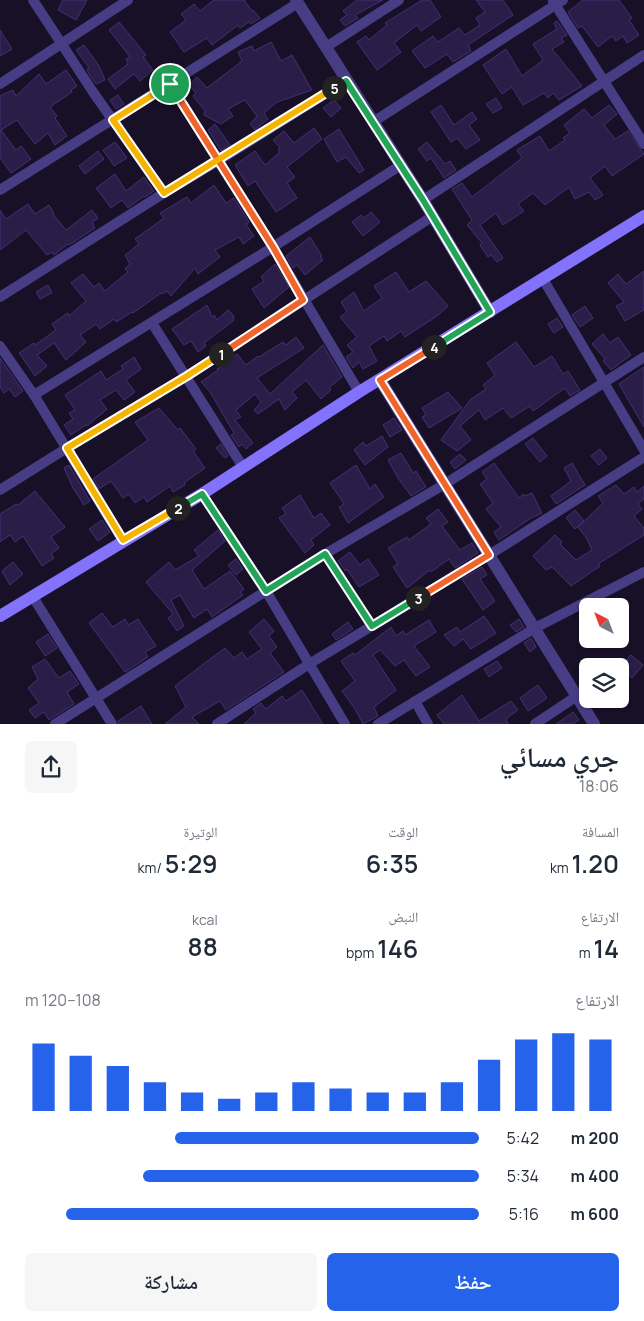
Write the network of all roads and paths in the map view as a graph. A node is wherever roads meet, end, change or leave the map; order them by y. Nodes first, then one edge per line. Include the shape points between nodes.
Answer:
1 (33, 0) edge
2 (399, 0) edge
3 (123, 1) edge
4 (297, 1) edge
5 (557, 2) edge
6 (62, 43) junction
7 (326, 47) junction
8 (644, 55) edge
9 (604, 80) junction
10 (346, 81) junction
11 (0, 84) edge
12 (170, 84) junction
13 (113, 120) junction
14 (373, 122) junction
15 (644, 144) edge
16 (218, 161) junction
17 (401, 165) junction
18 (1, 186) edge
19 (164, 193) junction
20 (423, 200) junction
21 (433, 216) junction
22 (644, 216) edge
23 (273, 247) junction
24 (543, 279) junction
25 (0, 297) edge
26 (303, 300) junction
27 (490, 312) junction
28 (152, 323) junction
29 (0, 346) edge
30 (644, 357) edge
31 (187, 376) junction
32 (380, 380) junction
33 (604, 382) junction
34 (359, 392) junction
35 (34, 395) junction
36 (67, 448) junction
37 (644, 450) edge
38 (644, 456) edge
39 (243, 467) junction
40 (445, 484) junction
41 (0, 490) edge
42 (202, 494) junction
43 (123, 540) junction
44 (325, 554) junction
45 (489, 555) junction
46 (644, 572) edge
47 (266, 591) junction
48 (33, 597) junction
49 (0, 616) edge
50 (372, 626) junction
51 (534, 628) junction
52 (309, 664) junction
53 (577, 696) junction
54 (96, 698) junction
55 (414, 701) junction
56 (55, 724) edge
57 (112, 724) edge
58 (217, 724) edge
59 (345, 724) edge
60 (378, 724) edge
61 (428, 724) edge
62 (535, 724) edge
63 (594, 724) edge

1 - 6 street
2 - 7 street
3 - 6 street
4 - 7 street
4 - 12 street
5 - 9 street
5 - 14 street
6 - 11 street
6 - 13 street
7 - 10 street
8 - 9 street
9 - 15 street
9 - 20 street
10 - 14 street
10 - 16 street
12 - 13 street
12 - 16 street
13 - 18 street
13 - 19 street
14 - 17 street
16 - 19 street
16 - 23 street
17 - 20 street
17 - 23 street
19 - 25 street
20 - 21 street
21 - 26 street
21 - 27 street
22 - 24 main road
23 - 26 street
23 - 28 street
24 - 27 main road
24 - 33 street
26 - 31 street
26 - 34 street
27 - 32 main road
28 - 31 street
28 - 35 street
29 - 35 street
30 - 33 street
31 - 36 street
31 - 39 street
32 - 34 main road
32 - 40 street
33 - 37 street
33 - 40 street
34 - 39 main road
35 - 36 street
36 - 41 street
36 - 43 street
38 - 45 street
39 - 42 main road
40 - 44 street
40 - 45 street
42 - 43 main road
42 - 47 street
43 - 48 main road
44 - 47 street
44 - 50 street
45 - 50 street
45 - 51 street
46 - 51 street
47 - 52 street
47 - 54 street
48 - 49 main road
48 - 54 street
50 - 52 street
51 - 53 street
51 - 55 street
52 - 58 street
52 - 59 street
53 - 62 street
53 - 63 street
54 - 56 street
54 - 57 street
55 - 60 street
55 - 61 street

